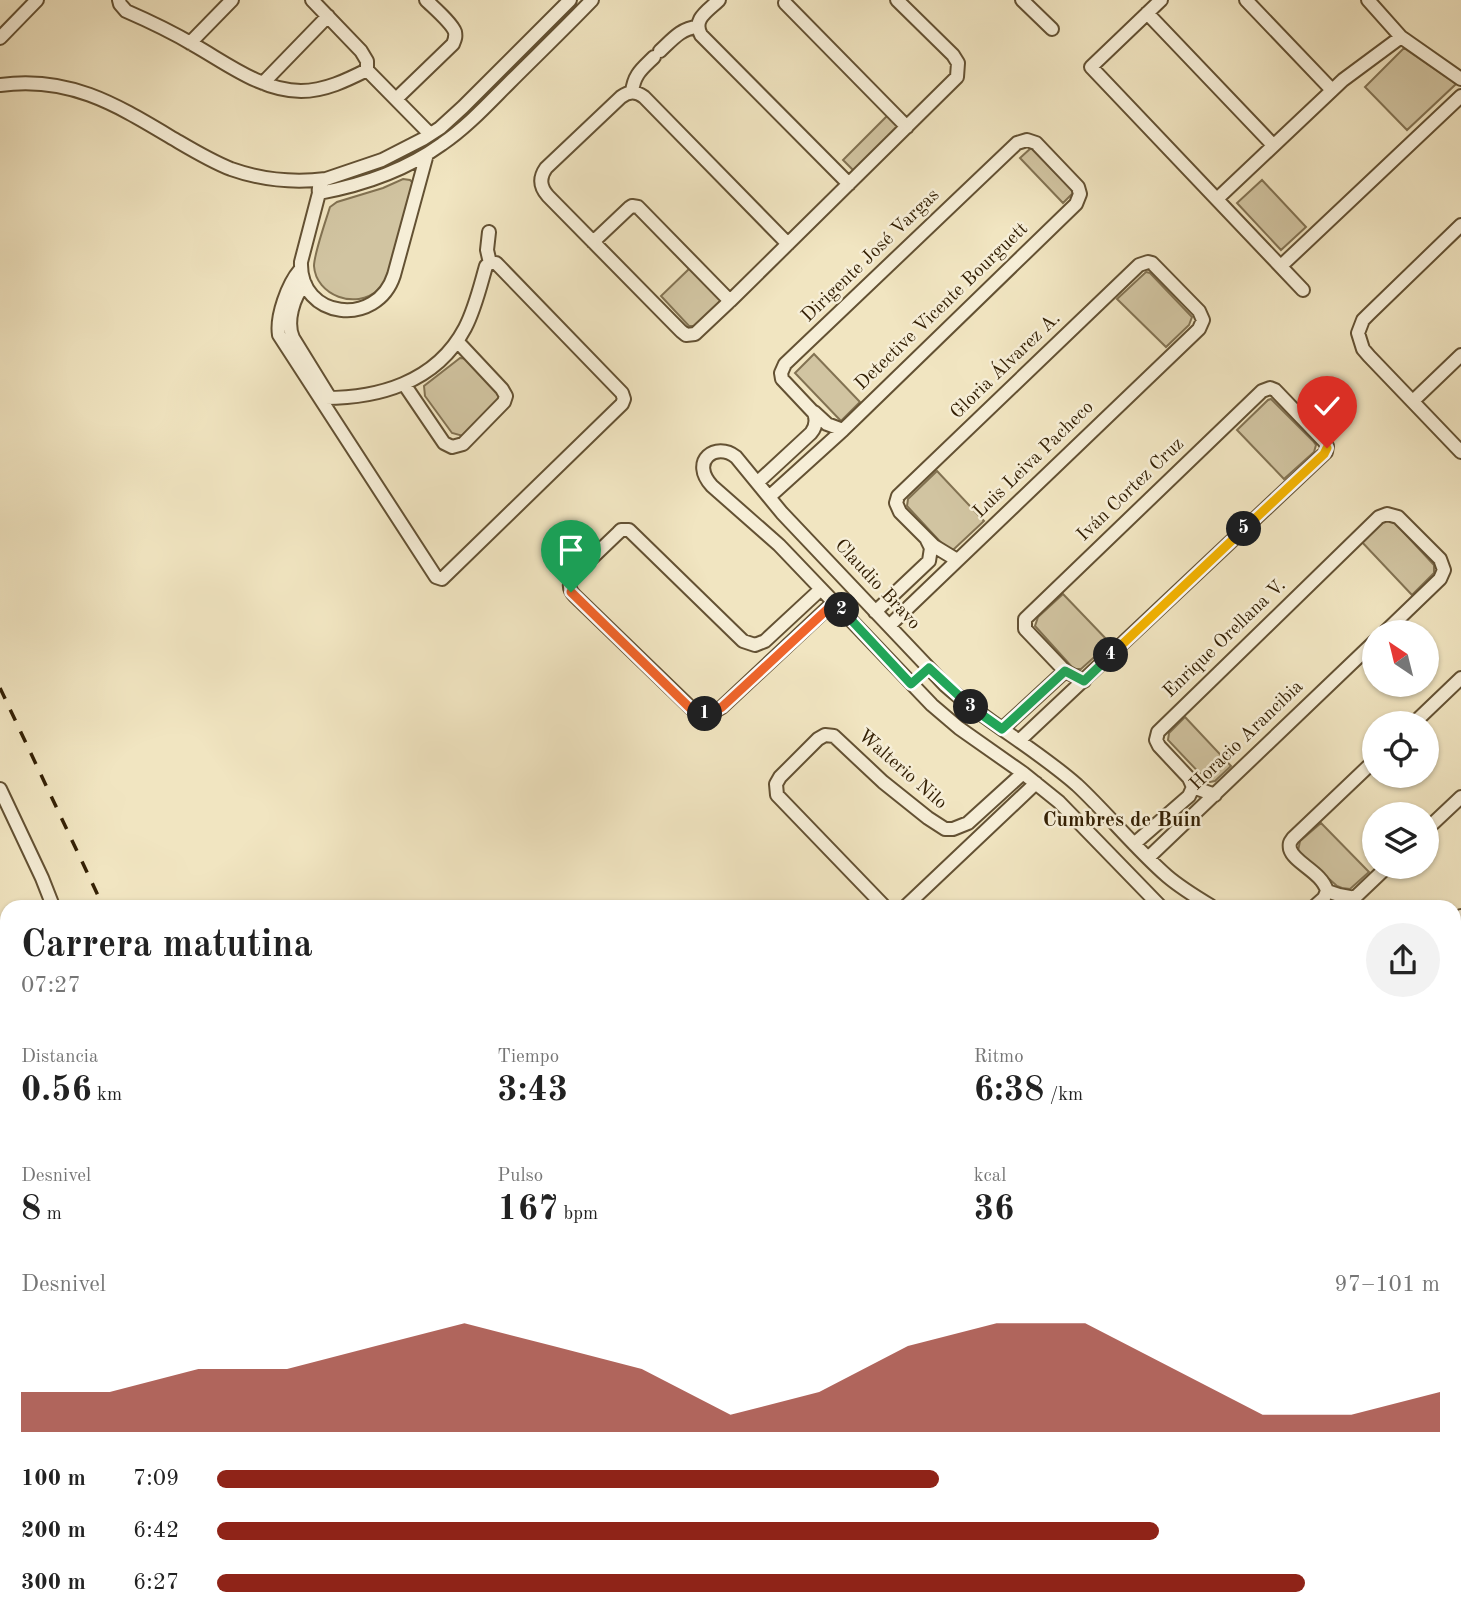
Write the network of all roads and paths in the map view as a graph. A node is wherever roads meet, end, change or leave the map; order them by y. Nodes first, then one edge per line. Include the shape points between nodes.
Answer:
1 (37, 0) edge
2 (119, 0) edge
3 (233, 0) edge
4 (312, 0) edge
5 (426, 0) edge
6 (570, 0) edge
7 (593, 0) edge
8 (719, 0) edge
9 (897, 0) edge
10 (1022, 0) edge
11 (1161, 0) edge
12 (1245, 0) edge
13 (1368, 0) edge
14 (785, 3) dead end
15 (1147, 13) junction
16 (328, 16) junction
17 (698, 27) junction
18 (1052, 29) dead end
19 (1401, 37) junction
20 (0, 38) edge
21 (190, 43) junction
22 (367, 70) junction
23 (1461, 79) edge
24 (264, 83) junction
25 (0, 85) edge
26 (1332, 90) junction
27 (632, 92) junction
28 (477, 93) junction
29 (1461, 96) edge
30 (396, 99) junction
31 (489, 103) junction
32 (907, 127) junction
33 (430, 134) junction
34 (1027, 140) joint
35 (1273, 145) junction
36 (427, 154) junction
37 (326, 178) junction
38 (849, 184) junction
39 (319, 193) junction
40 (1217, 199) junction
41 (1461, 225) edge
42 (489, 232) dead end
43 (593, 243) junction
44 (788, 244) junction
45 (1148, 262) joint
46 (490, 263) junction
47 (1281, 265) junction
48 (300, 270) junction
49 (305, 284) junction
50 (1303, 290) dead end
51 (730, 301) junction
52 (457, 341) junction
53 (1461, 355) edge
54 (404, 384) junction
55 (325, 398) junction
56 (1413, 401) junction
57 (813, 416) junction
58 (843, 430) junction
59 (1461, 452) edge
60 (758, 482) junction
61 (769, 497) junction
62 (796, 528) junction
63 (927, 540) junction
64 (779, 545) junction
65 (957, 559) junction
66 (821, 589) junction
67 (834, 603) junction
68 (876, 612) junction
69 (1397, 620) edge
70 (888, 625) junction
71 (757, 644) junction
72 (1362, 653) edge
73 (773, 658) junction
74 (929, 668) junction
75 (1065, 671) junction
76 (756, 673) junction
77 (1461, 678) edge
78 (1084, 681) junction
79 (911, 684) junction
80 (1427, 711) edge
81 (1002, 729) junction
82 (1020, 740) junction
83 (1362, 772) edge
84 (1023, 773) junction
85 (1067, 777) junction
86 (1036, 783) junction
87 (1193, 788) junction
88 (0, 789) edge
89 (1214, 795) junction
90 (1461, 796) edge
91 (1053, 797) junction
92 (1439, 817) edge
93 (953, 829) junction
94 (1134, 844) junction
95 (963, 852) junction
96 (1148, 858) junction
97 (1375, 879) edge
98 (1328, 891) junction
99 (50, 900) edge
100 (878, 900) edge
101 (912, 900) edge
102 (1154, 900) edge
103 (1202, 900) edge
104 (1322, 900) edge
105 (1348, 900) edge
106 (1353, 900) edge

1 - 20 street
2 - 21 street via 126,11
3 - 21 street
4 - 16 street
5 - 30 street via 453,28 455,39
6 - 28 street
7 - 31 street
8 - 17 street via 699,20
9 - 32 street via 953,55 959,68 954,80
10 - 18 street
11 - 15 street
12 - 26 street
13 - 19 street
14 - 32 street
15 - 35 street
15 - 40 street via 1091,67
16 - 22 street via 361,51
16 - 24 street
17 - 27 street via 682,31 657,54 634,79
17 - 38 street
19 - 23 street
19 - 26 street
21 - 24 street
22 - 24 street via 313,90 286,90
22 - 30 street
25 - 37 street via 43,84 89,94 244,173 274,180
26 - 35 street
27 - 43 street via 621,97 541,176 543,191
27 - 44 street via 644,97
28 - 31 street via 480,103
28 - 33 street
29 - 47 street
30 - 33 street
31 - 36 street
32 - 38 street
33 - 37 street via 382,160
34 - 57 street, Dirigente José Vargas via 1017,143 783,367 782,379
34 - 58 street, Detective Vicente Bourguett via 1036,143 1075,183 1078,201
35 - 40 street
36 - 39 street via 369,181
36 - 49 street via 392,281 380,298 359,309 333,309 317,300
37 - 39 street
38 - 44 street
39 - 48 street
40 - 47 street
41 - 56 street via 1363,320 1358,334 1363,349
42 - 46 street
43 - 51 street via 684,334 698,332
43 - 51 street via 629,208 638,207
44 - 51 street
45 - 63 street, Gloria Álvarez A. via 1139,265 900,493 896,503 900,512
45 - 65 street, Luis Leiva Pacheco via 1199,311 1203,320 1199,329
46 - 52 street
46 - 55 street via 500,267 624,399 444,578 436,577
47 - 50 street
48 - 49 street
48 - 55 street via 289,288 279,335
49 - 55 street via 298,293 290,329
52 - 54 street via 431,368
52 - 54 street via 506,396 463,444 452,447 444,443
53 - 56 street
54 - 55 street via 363,397
56 - 59 street
57 - 58 street, Dirigente José Vargas
57 - 60 street via 811,433
58 - 61 street, Detective Vicente Bourguett
60 - 61 street, Claudio Bravo
60 - 64 street, Claudio Bravo via 736,457 723,450 713,453 703,465 703,474 712,486
61 - 62 street, Claudio Bravo
62 - 64 street
62 - 68 street, Claudio Bravo
63 - 65 street
63 - 68 street via 929,561
64 - 66 street, Claudio Bravo
65 - 70 street, Luis Leiva Pacheco
66 - 67 street, Claudio Bravo
66 - 71 street
67 - 73 street
67 - 79 street, Claudio Bravo
68 - 70 street, Claudio Bravo
69 - 87 street, Enrique Orellana V. via 1444,570 1440,559 1398,517 1387,514 1159,729 1157,743
70 - 74 street, Claudio Bravo
71 - 73 street
71 - 76 street
71 - 76 street via 743,641 629,530 621,530 569,584 575,596 699,714 722,707
72 - 89 street, Horacio Arancibia
73 - 76 street
74 - 79 street
74 - 81 street, Claudio Bravo via 960,699
75 - 78 street
75 - 78 street, Iván Cortez Cruz via 1027,631 1027,617 1262,391 1275,390 1324,441 1324,454
75 - 81 street
77 - 80 street
78 - 82 street
79 - 84 street, Claudio Bravo via 959,728
81 - 82 street, Claudio Bravo
82 - 85 street, Claudio Bravo
83 - 98 street via 1293,838 1290,847
84 - 86 street, Claudio Bravo
84 - 93 street, Walterio Nilo via 968,824
85 - 91 street via 1056,786
85 - 94 street, Claudio Bravo
86 - 91 street, Claudio Bravo
86 - 95 street
87 - 89 street
87 - 94 street, Horacio Arancibia
88 - 99 street
89 - 96 street, Horacio Arancibia
90 - 92 street
91 - 102 street, Claudio Bravo
93 - 95 street, Walterio Nilo
93 - 100 street, Walterio Nilo via 939,827 837,739 828,735 818,739 780,777 776,792
94 - 96 street, Claudio Bravo
95 - 101 street
96 - 103 street, Claudio Bravo
97 - 106 street
98 - 104 street
98 - 105 street

